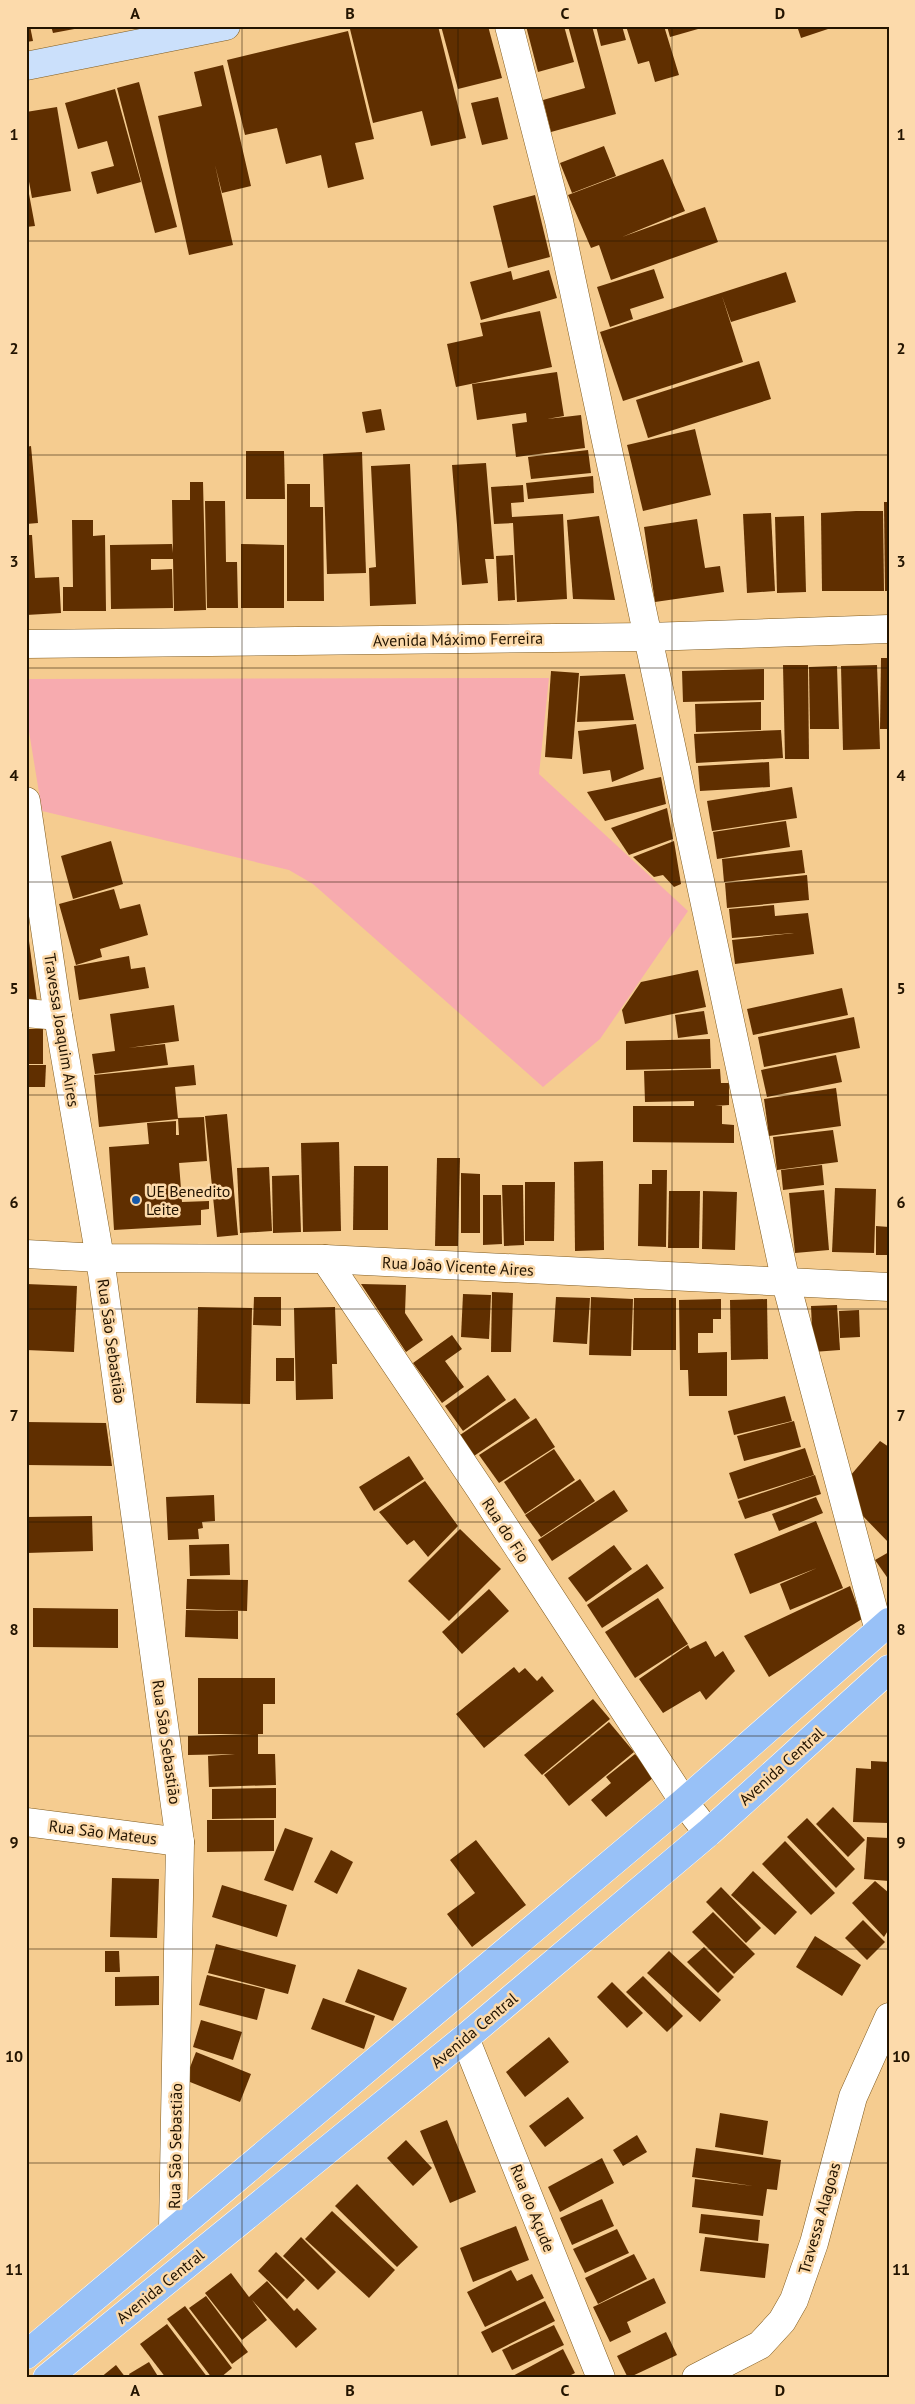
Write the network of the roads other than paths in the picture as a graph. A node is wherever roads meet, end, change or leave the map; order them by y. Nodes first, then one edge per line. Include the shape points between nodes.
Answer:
1 (509, 26) edge
2 (217, 27) edge
3 (26, 66) edge
4 (889, 629) edge
5 (647, 637) junction
6 (26, 644) edge
7 (26, 802) edge
8 (26, 1013) edge
9 (58, 1016) junction
10 (26, 1254) edge
11 (100, 1258) junction
12 (325, 1259) junction
13 (786, 1283) junction
14 (889, 1287) edge
15 (884, 1627) edge
16 (889, 1669) edge
17 (684, 1802) junction
18 (26, 1822) edge
19 (708, 1833) junction
20 (180, 1842) junction
21 (889, 2017) edge
22 (465, 2038) junction
23 (173, 2230) junction
24 (26, 2355) edge
25 (48, 2378) edge
26 (601, 2378) edge
27 (696, 2378) edge

1 - 5 street via 559,221
2 - 3 street
4 - 5 street, Avenida Máximo Ferreira
5 - 6 street, Avenida Máximo Ferreira
5 - 13 street
7 - 9 street, Travessa Joaquim Aires
8 - 9 street
9 - 11 street, Travessa Joaquim Aires
10 - 11 street, Rua João Vicente Aires
11 - 12 street, Rua João Vicente Aires
11 - 20 street, Rua São Sebastião
12 - 13 street, Rua João Vicente Aires
12 - 17 street, Rua do Fio
13 - 14 street, Rua João Vicente Aires
13 - 15 street
15 - 17 main road
16 - 19 main road, Avenida Central
17 - 19 street, Rua do Fio
17 - 23 main road
18 - 20 street, Rua São Mateus
19 - 22 main road, Avenida Central
20 - 23 street, Rua São Sebastião
21 - 27 street, Travessa Alagoas via 853,2096 814,2243 794,2300 782,2321 760,2344
22 - 25 main road, Avenida Central
22 - 26 street, Rua do Açude
23 - 24 main road

